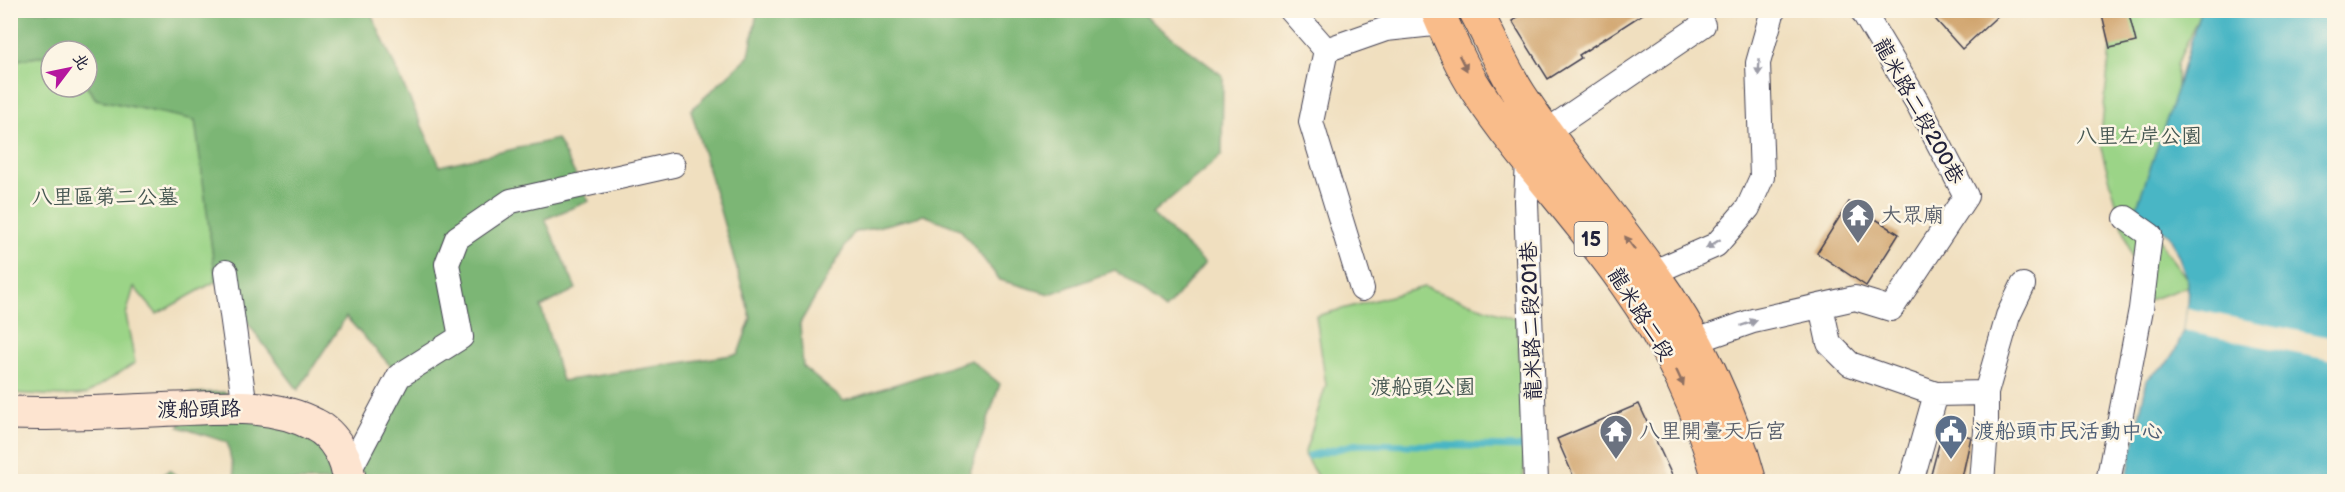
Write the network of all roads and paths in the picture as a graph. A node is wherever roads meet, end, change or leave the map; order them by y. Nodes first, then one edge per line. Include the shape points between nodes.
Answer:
1 (1291, 10) edge
2 (1475, 10) edge
3 (1773, 10) edge
4 (1862, 10) edge
5 (1440, 17) edge
6 (1703, 25) dead end
7 (1326, 50) junction
8 (1546, 132) junction
9 (1528, 161) junction
10 (673, 165) dead end
11 (2126, 218) dead end
12 (225, 272) dead end
13 (1652, 273) junction
14 (2023, 285) dead end
15 (1362, 289) dead end
16 (1821, 306) junction
17 (1693, 342) junction
18 (1986, 393) junction
19 (1936, 394) junction
20 (245, 407) junction
21 (10, 413) edge
22 (349, 476) edge
23 (1536, 482) edge
24 (1720, 482) edge
25 (1750, 482) edge
26 (1911, 482) edge
27 (1982, 482) edge
28 (2108, 482) edge

1 - 7 street
2 - 8 main road, 龍米路二段 / 15 via 1519,93
3 -> 13 street via 1758,63 1762,177 1748,208 1716,245
4 - 16 street, 龍米路二段200巷 via 1917,102 1966,196 1891,309 1855,298
5 - 7 street via 1386,28
5 -> 9 main road, 龍米路二段 / 15 via 1477,91
6 - 8 street
7 - 15 street via 1311,122
8 - 9 main road
13 -> 8 main road, 龍米路二段 / 15
9 - 23 street, 龍米路二段201巷
9 -> 24 main road, 龍米路二段 / 15 via 1627,284 1669,354 1697,416
10 - 22 street via 512,201 458,238 447,264 461,337 399,376
11 - 28 street via 2150,235 2141,309
12 - 20 street
13 - 17 main road, 龍米路二段 / 15
14 - 18 street via 2008,316
17 -> 16 street, 龍米路二段200巷 via 1753,321
16 - 19 street via 1829,343 1850,364
17 - 25 main road, 龍米路二段 / 15 via 1724,404
18 - 19 street
18 - 27 street
19 - 26 street
20 - 21 street, 渡船頭路
20 - 22 street, 渡船頭路 via 286,414 317,425 334,441

